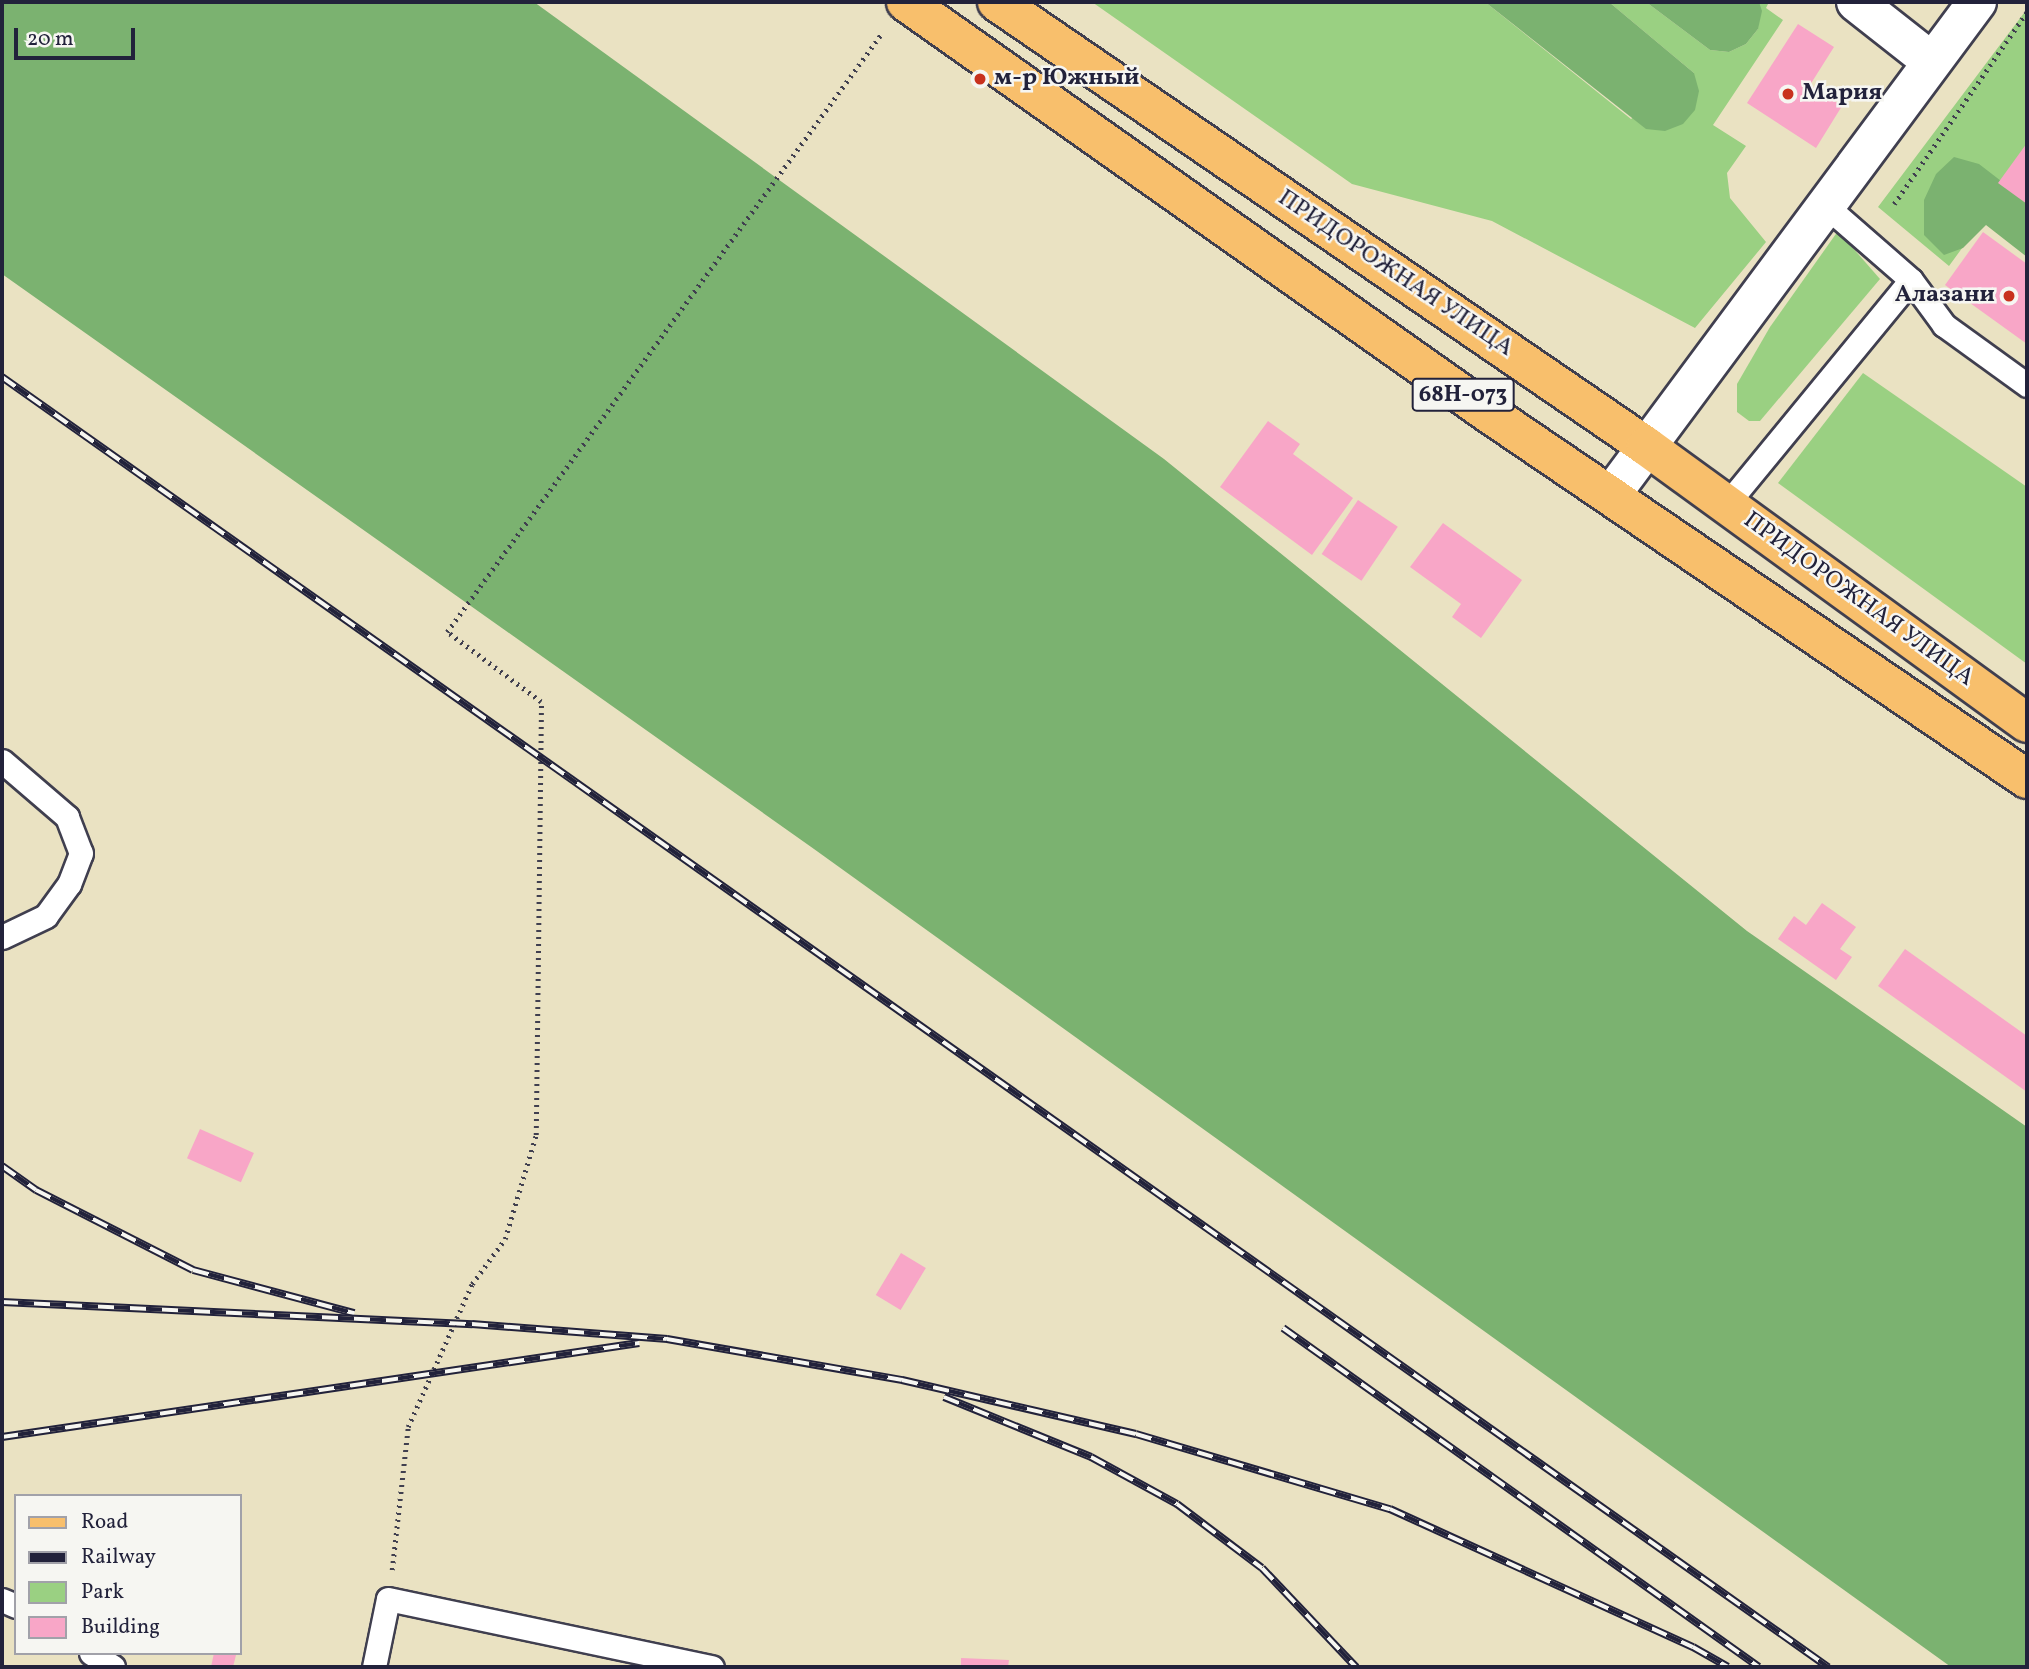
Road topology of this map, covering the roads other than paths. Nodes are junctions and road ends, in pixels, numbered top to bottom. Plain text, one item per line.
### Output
1 (906, 2) edge
2 (997, 2) edge
3 (1856, 2) edge
4 (1977, 2) edge
5 (1931, 61) junction
6 (1825, 205) junction
7 (1911, 280) junction
8 (2027, 385) edge
9 (1646, 446) junction
10 (1611, 495) junction
11 (1726, 505) junction
12 (2027, 723) edge
13 (2, 761) edge
14 (2027, 779) edge
15 (2, 937) edge
16 (94, 1655) edge
17 (113, 1667) edge
18 (374, 1667) edge
19 (712, 1667) edge

1 - 10 main road, 68Н-073
2 - 9 main road, ПРИДОРОЖНАЯ УЛИЦА / 68Н-073
3 - 5 street
4 - 5 street
5 - 6 street
6 - 7 lane
6 - 9 street
7 - 8 lane
7 - 11 lane
9 - 10 street
9 - 11 main road, ПРИДОРОЖНАЯ УЛИЦА / 68Н-073
10 - 14 main road, 68Н-073
11 - 12 main road, ПРИДОРОЖНАЯ УЛИЦА / 68Н-073
13 - 15 lane
16 - 17 lane
18 - 19 lane

